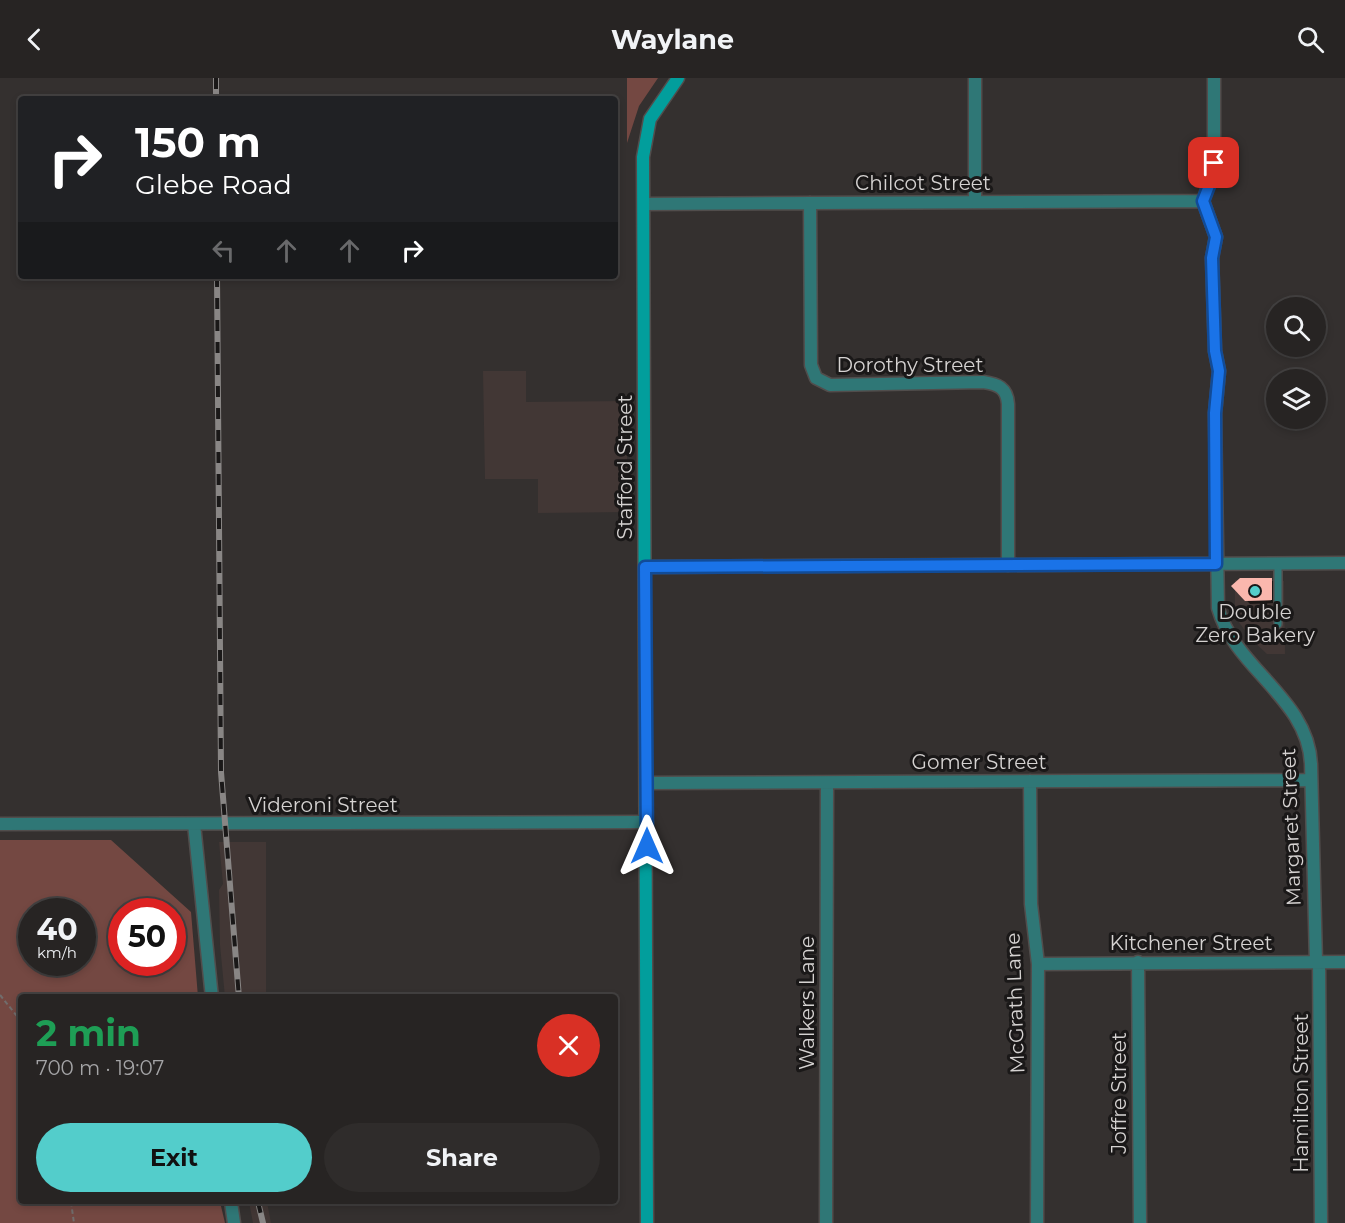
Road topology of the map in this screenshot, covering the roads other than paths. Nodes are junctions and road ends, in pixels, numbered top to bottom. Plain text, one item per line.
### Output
1 (678, 78) edge
2 (975, 78) edge
3 (1214, 78) edge
4 (1203, 201) junction
5 (975, 202) junction
6 (644, 204) junction
7 (810, 204) junction
8 (1345, 563) edge
9 (1216, 564) junction
10 (1278, 564) junction
11 (1008, 565) junction
12 (645, 567) junction
13 (1278, 624) dead end
14 (1311, 780) junction
15 (1030, 781) junction
16 (646, 783) junction
17 (827, 783) junction
18 (647, 822) junction
19 (0, 824) edge
20 (194, 824) junction
21 (1138, 962) junction
22 (1317, 962) junction
23 (1345, 962) edge
24 (1038, 964) junction
25 (212, 994) edge
26 (231, 1204) edge
27 (234, 1223) edge
28 (647, 1223) edge
29 (826, 1223) edge
30 (1037, 1223) edge
31 (1140, 1223) edge
32 (1321, 1223) edge

1 - 6 main road, Stafford Street
2 - 5 street
3 - 4 street
4 - 5 street, Chilcot Street
4 - 9 street, Margaret Street
5 - 7 street, Chilcot Street
6 - 7 street, Chilcot Street
6 - 12 main road, Stafford Street
7 - 11 street, Dorothy Street
8 - 10 street
9 - 10 street
9 - 11 street
9 - 14 street, Margaret Street
10 - 13 lane
11 - 12 street
12 - 16 main road, Stafford Street
14 - 15 street, Gomer Street
14 - 22 street, Margaret Street
15 - 17 street, Gomer Street
15 - 24 street, McGrath Lane
16 - 17 street, Gomer Street
16 - 18 main road, Stafford Street
17 - 29 street, Walkers Lane
18 - 20 street, Videroni Street
18 - 28 main road, Stafford Street
19 - 20 street, Videroni Street
20 - 25 street
21 - 22 street, Kitchener Street
21 - 24 street, Kitchener Street
21 - 31 street, Joffre Street
22 - 23 street, Kitchener Street
22 - 32 street, Hamilton Street
24 - 30 street, McGrath Lane
26 - 27 street

